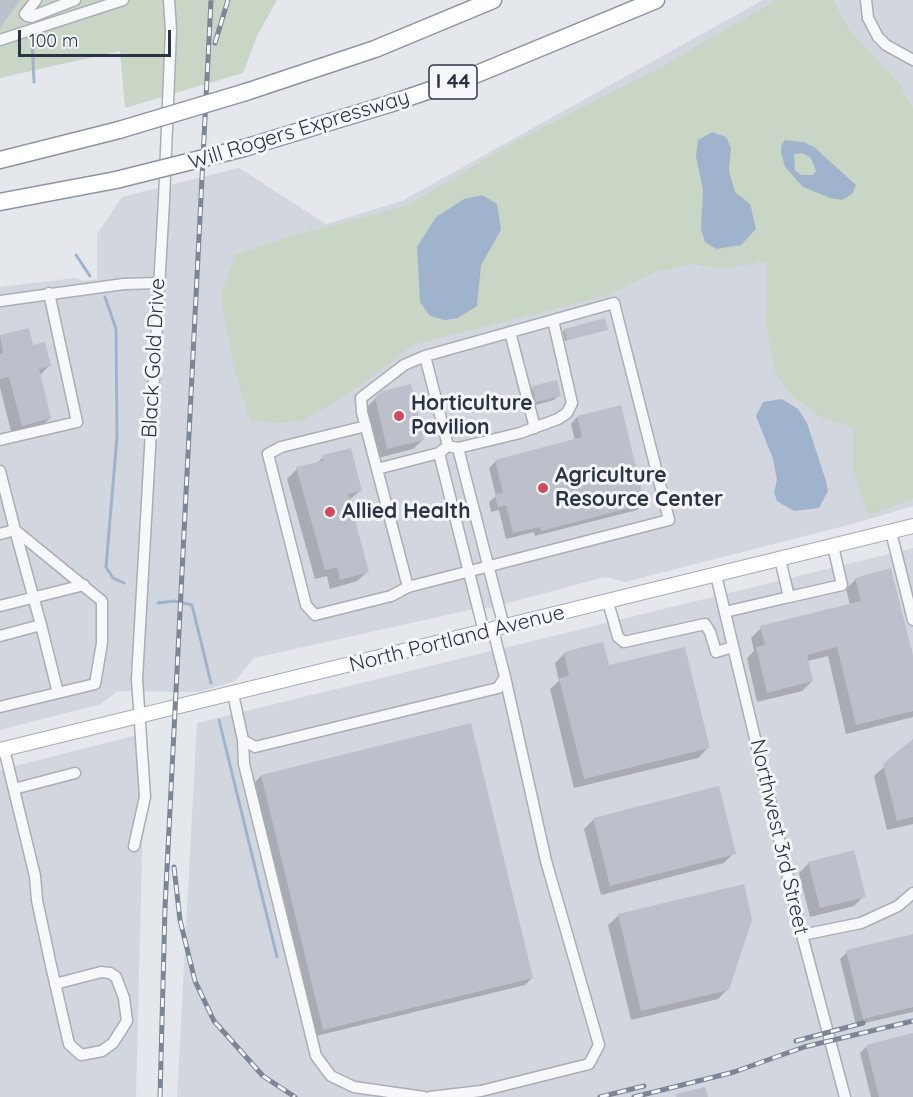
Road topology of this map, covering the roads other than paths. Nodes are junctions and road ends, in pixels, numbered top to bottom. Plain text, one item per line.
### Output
1 (36, 0) edge
2 (75, 0) edge
3 (123, 0) edge
4 (169, 0) edge
5 (493, 0) edge
6 (656, 0) edge
7 (866, 0) edge
8 (0, 40) edge
9 (913, 60) edge
10 (0, 160) edge
11 (0, 202) edge
12 (158, 283) junction
13 (49, 293) junction
14 (0, 301) edge
15 (553, 320) junction
16 (510, 332) junction
17 (425, 356) junction
18 (366, 426) junction
19 (535, 428) junction
20 (0, 440) edge
21 (448, 449) junction
22 (377, 469) junction
23 (0, 471) edge
24 (913, 526) edge
25 (15, 530) junction
26 (891, 532) junction
27 (0, 534) edge
28 (833, 546) junction
29 (780, 559) junction
30 (489, 566) junction
31 (470, 571) junction
32 (716, 575) junction
33 (84, 585) junction
34 (408, 587) junction
35 (33, 597) junction
36 (789, 597) junction
37 (608, 602) junction
38 (0, 606) edge
39 (725, 612) junction
40 (913, 620) edge
41 (41, 625) junction
42 (494, 630) junction
43 (0, 636) edge
44 (734, 647) junction
45 (505, 677) junction
46 (58, 693) junction
47 (232, 694) junction
48 (0, 706) edge
49 (141, 717) junction
50 (242, 735) junction
51 (2, 750) edge
52 (75, 773) dead end
53 (14, 789) junction
54 (134, 846) dead end
55 (913, 893) edge
56 (802, 935) junction
57 (55, 984) junction
58 (424, 1097) edge
59 (430, 1097) edge
60 (845, 1097) edge

1 - 2 street
3 - 8 street
4 - 12 street, Black Gold Drive
5 - 10 highway, bridge
6 - 11 highway, Will Rogers Expressway / I 44, bridge
7 - 9 street
12 - 13 street
12 - 49 street, Black Gold Drive
13 - 14 street
13 - 20 street
15 - 16 street
15 - 19 street
15 - 30 street
16 - 17 street
16 - 19 street
17 - 18 street
17 - 21 street
18 - 22 street
18 - 34 street
19 - 21 street
21 - 22 street
21 - 30 street
21 - 31 street
22 - 34 street
23 - 25 street
24 - 26 main road, North Portland Avenue
25 - 27 street
25 - 33 street
25 - 35 street
26 - 28 main road, North Portland Avenue
26 - 40 street
28 - 29 main road, North Portland Avenue
28 - 36 street
29 - 32 main road, North Portland Avenue
29 - 36 street
30 - 31 street
30 - 42 street
31 - 34 street
31 - 42 street
32 - 37 main road, North Portland Avenue
32 - 39 street, Northwest 3rd Street
33 - 35 street
33 - 46 street
35 - 38 street
35 - 41 street
36 - 39 street
37 - 42 main road, North Portland Avenue
37 - 44 street
39 - 44 street, Northwest 3rd Street
41 - 43 street
41 - 46 street
42 - 45 street
42 - 47 main road, North Portland Avenue
44 - 56 street, Northwest 3rd Street
45 - 50 street
45 - 59 street
46 - 48 street
47 - 49 main road, North Portland Avenue
47 - 50 street
49 - 51 main road, North Portland Avenue
49 - 54 street, Black Gold Drive
50 - 58 street
51 - 53 street
52 - 53 street
53 - 57 street
55 - 56 street
56 - 60 street, Northwest 3rd Street
57 - 57 street

